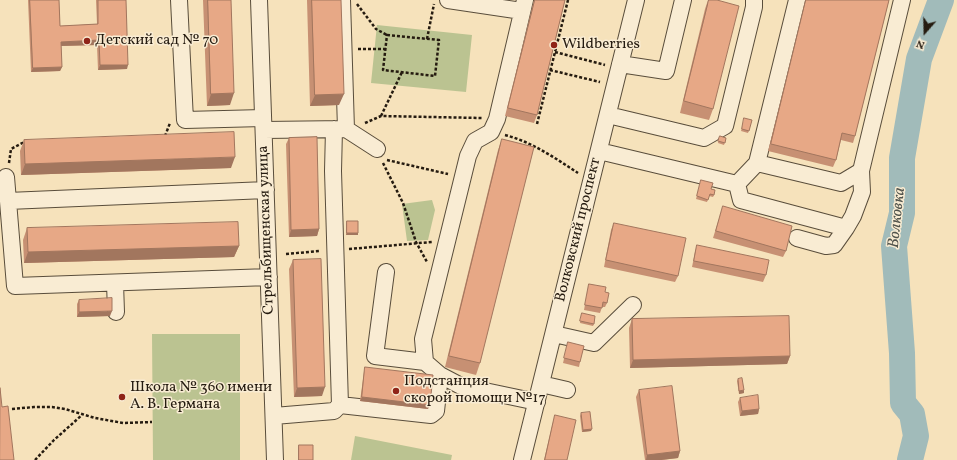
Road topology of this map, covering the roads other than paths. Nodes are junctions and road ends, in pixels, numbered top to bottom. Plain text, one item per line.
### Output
1 (179, 0) edge
2 (259, 0) edge
3 (342, 0) edge
4 (448, 0) edge
5 (683, 0) edge
6 (754, 0) edge
7 (797, 0) edge
8 (902, 0) edge
9 (633, 1) edge
10 (524, 5) edge
11 (615, 65) junction
12 (608, 115) junction
13 (264, 124) junction
14 (340, 129) junction
15 (377, 149) dead end
16 (599, 151) junction
17 (757, 163) junction
18 (861, 171) junction
19 (6, 177) road end
20 (737, 184) junction
21 (266, 190) junction
22 (8, 201) junction
23 (846, 228) junction
24 (797, 238) dead end
25 (386, 272) dead end
26 (269, 277) junction
27 (115, 283) junction
28 (632, 305) dead end
29 (116, 312) dead end
30 (554, 334) junction
31 (425, 362) junction
32 (440, 376) junction
33 (541, 384) junction
34 (568, 390) dead end
35 (537, 402) junction
36 (340, 405) junction
37 (274, 416) junction
38 (275, 460) edge
39 (522, 460) edge

1 - 13 street
2 - 13 street, Стрельбищенская улица
3 - 14 street
4 - 10 street
5 - 11 street
6 - 12 street
7 - 17 street
8 - 18 street
9 - 11 street, Волковский проспект
10 - 31 street
11 - 12 street, Волковский проспект
12 - 16 street, Волковский проспект
13 - 14 street
13 - 21 street, Стрельбищенская улица
14 - 15 street
14 - 36 street
16 - 20 street
16 - 30 street, Волковский проспект
17 - 18 street
17 - 20 street
18 - 23 street
19 - 22 street
20 - 23 street
21 - 22 street
21 - 26 street, Стрельбищенская улица
22 - 27 street
23 - 24 street
25 - 31 street
26 - 27 street
26 - 37 street, Стрельбищенская улица
27 - 29 street
28 - 30 street
30 - 33 street, Волковский проспект
31 - 32 street
32 - 35 street
32 - 36 street
33 - 34 street
33 - 35 street, Волковский проспект
35 - 39 street, Волковский проспект
36 - 37 street
37 - 38 street, Стрельбищенская улица

